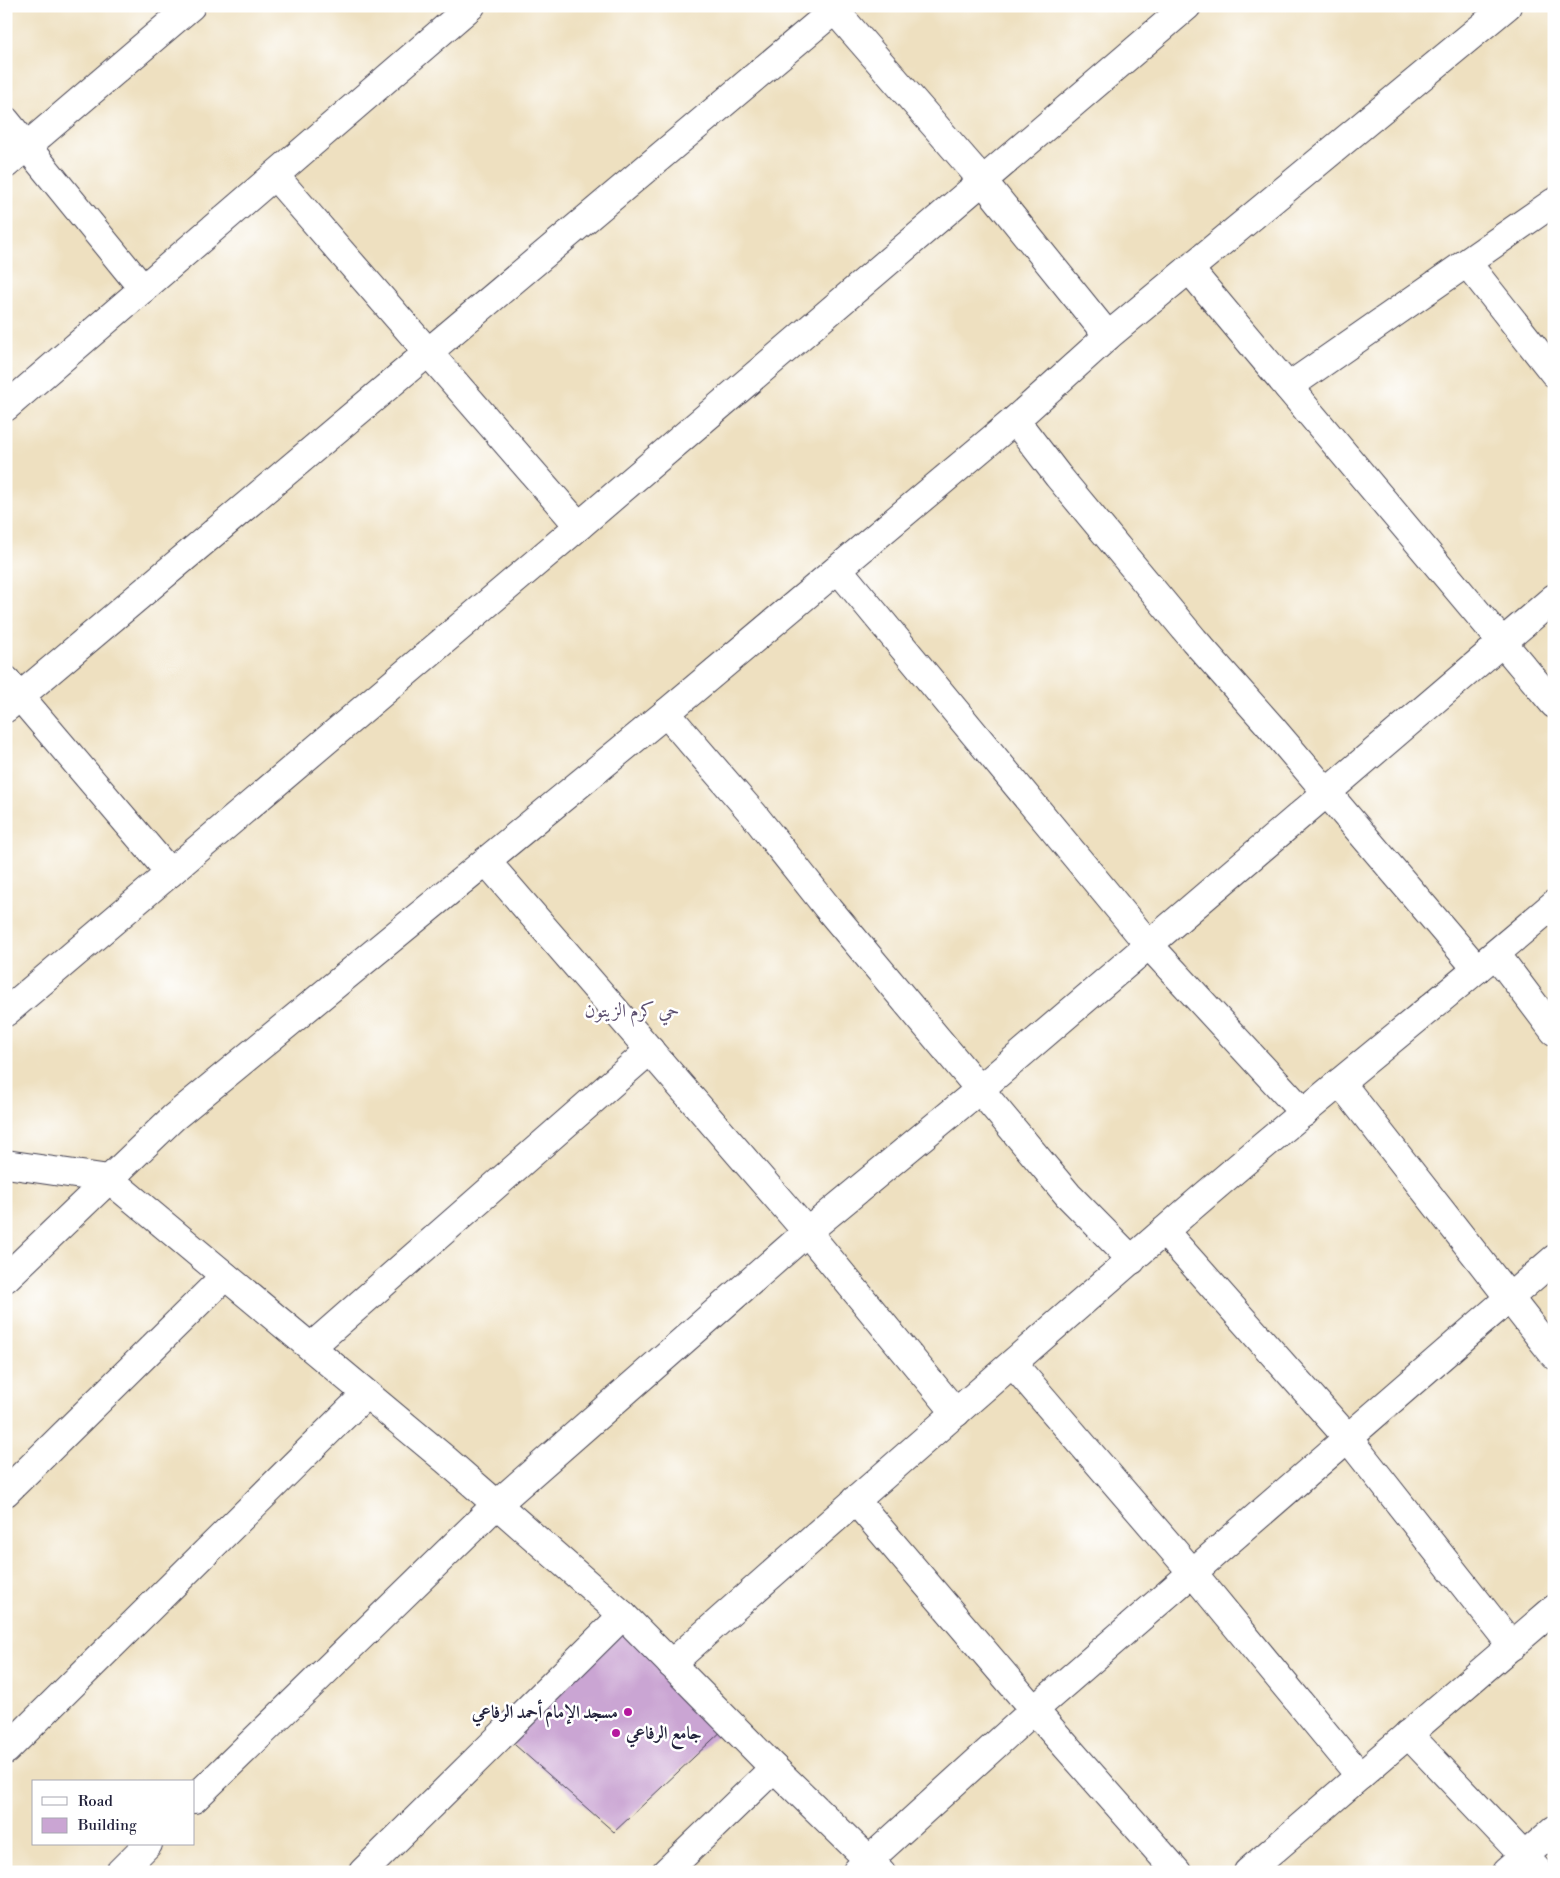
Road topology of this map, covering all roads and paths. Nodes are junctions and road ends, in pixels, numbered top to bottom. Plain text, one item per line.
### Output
1 (191, 6) edge
2 (472, 6) edge
3 (1188, 6) edge
4 (1507, 6) edge
5 (835, 8) edge
6 (6, 120) edge
7 (27, 146) junction
8 (6, 164) edge
9 (275, 176) junction
10 (983, 181) junction
11 (1554, 202) edge
12 (1467, 263) junction
13 (1189, 269) junction
14 (143, 290) junction
15 (1108, 336) junction
16 (428, 352) junction
17 (1554, 373) edge
18 (1288, 387) junction
19 (6, 407) edge
20 (1015, 420) junction
21 (579, 526) junction
22 (838, 568) junction
23 (1554, 598) edge
24 (1502, 644) junction
25 (11, 695) edge
26 (1554, 704) edge
27 (666, 713) junction
28 (1326, 792) junction
29 (486, 861) junction
30 (170, 873) junction
31 (1554, 904) edge
32 (1149, 945) junction
33 (1486, 962) junction
34 (6, 1012) edge
35 (1554, 1031) edge
36 (650, 1050) junction
37 (1340, 1082) junction
38 (979, 1090) junction
39 (1304, 1113) junction
40 (6, 1164) edge
41 (109, 1180) junction
42 (1164, 1231) junction
43 (808, 1232) junction
44 (1554, 1259) edge
45 (1132, 1260) junction
46 (225, 1276) junction
47 (6, 1278) edge
48 (1509, 1298) junction
49 (311, 1347) junction
50 (1554, 1355) edge
51 (1013, 1364) junction
52 (366, 1394) junction
53 (956, 1413) junction
54 (1347, 1437) junction
55 (6, 1492) edge
56 (854, 1500) junction
57 (496, 1505) junction
58 (1192, 1572) junction
59 (1554, 1610) edge
60 (623, 1615) junction
61 (1512, 1646) junction
62 (671, 1664) junction
63 (1034, 1710) junction
64 (1408, 1734) junction
65 (6, 1750) edge
66 (774, 1768) junction
67 (1360, 1776) junction
68 (195, 1798) edge
69 (1554, 1830) edge
70 (146, 1846) edge
71 (868, 1867) edge
72 (1523, 1867) edge
73 (120, 1872) edge
74 (363, 1872) edge
75 (666, 1872) edge
76 (1177, 1872) edge
77 (1248, 1872) edge

1 - 7 street
2 - 9 street
3 - 10 street
4 - 13 street
5 - 10 street
5 - 16 street
6 - 7 street
7 - 8 street
7 - 14 street
9 - 14 street
9 - 16 street
10 - 15 street
10 - 21 street
11 - 12 street
12 - 17 street
12 - 18 street
13 - 15 street
13 - 18 street
14 - 19 street
15 - 20 street
16 - 21 street
16 - 25 street
18 - 24 street
20 - 22 street
20 - 28 street
21 - 30 street
22 - 27 street
22 - 32 street
23 - 24 street
24 - 26 street
24 - 28 street
25 - 30 street
27 - 29 street
27 - 38 street
28 - 32 street
28 - 33 street
29 - 36 street
29 - 41 street
30 - 34 street
31 - 33 street
32 - 38 street
32 - 39 street
33 - 35 street
33 - 37 street
36 - 43 street
36 - 49 street
37 - 39 street
37 - 48 street
38 - 43 street
38 - 45 street
39 - 42 street
40 - 41 street
41 - 46 street
41 - 47 street
42 - 45 street
42 - 54 street
43 - 53 street
43 - 57 street
44 - 48 street
45 - 51 street
46 - 49 street
46 - 55 street
48 - 50 street
48 - 54 street
49 - 52 street
51 - 53 street
51 - 58 street
52 - 57 street
52 - 65 street
53 - 56 street
54 - 58 street
54 - 61 street
56 - 62 street
56 - 63 street
57 - 60 street
57 - 68 street
58 - 63 street
58 - 67 street
59 - 61 street
60 - 62 street
60 - 74 street
61 - 64 street
62 - 66 street
63 - 71 street
63 - 76 street
64 - 67 street
64 - 72 street
66 - 71 street
66 - 75 street
67 - 77 street
69 - 72 street
70 - 73 street

